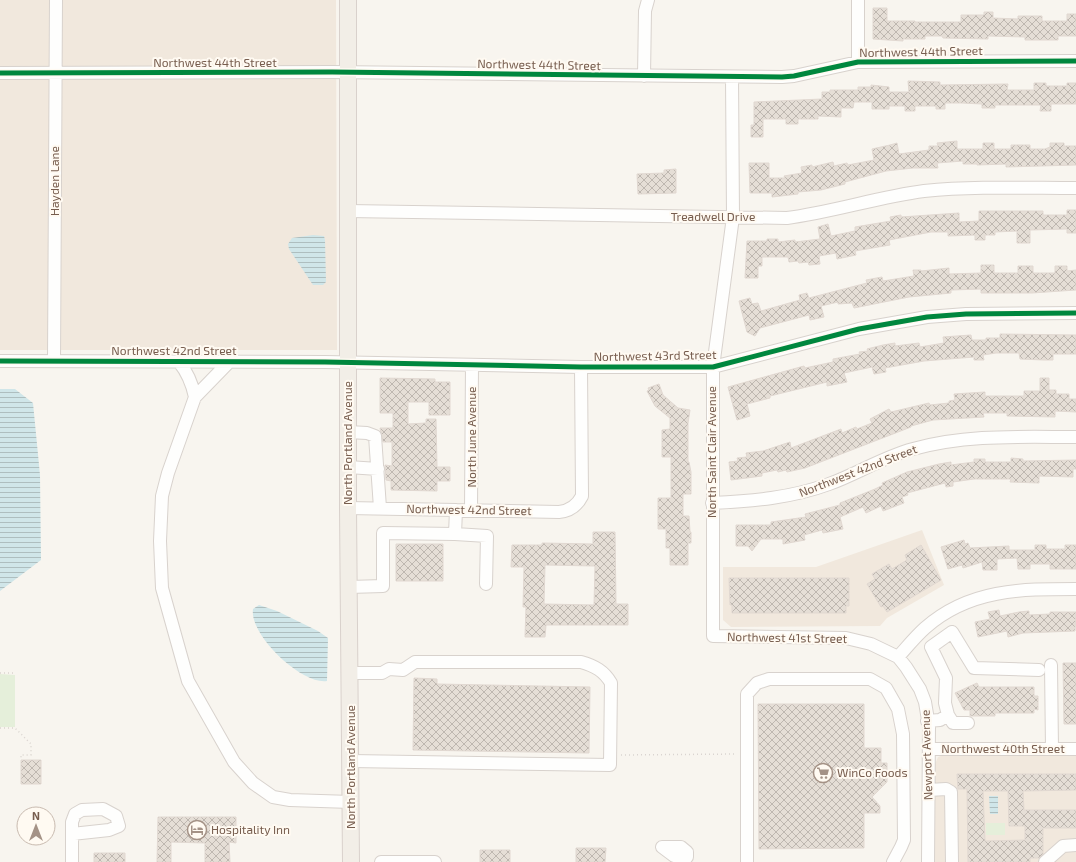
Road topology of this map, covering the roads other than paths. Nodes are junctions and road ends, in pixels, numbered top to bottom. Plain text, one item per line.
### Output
1 (56, 0) edge
2 (348, 0) edge
3 (648, 0) edge
4 (858, 0) edge
5 (1076, 61) edge
6 (858, 62) junction
7 (0, 73) edge
8 (348, 73) junction
9 (56, 74) junction
10 (644, 76) junction
11 (732, 77) junction
12 (1076, 188) edge
13 (348, 212) junction
14 (733, 217) junction
15 (1076, 313) edge
16 (0, 361) edge
17 (54, 361) junction
18 (230, 361) junction
19 (179, 362) junction
20 (348, 362) junction
21 (472, 364) junction
22 (581, 367) junction
23 (712, 367) junction
24 (195, 397) junction
25 (348, 432) junction
26 (1076, 437) edge
27 (348, 467) junction
28 (378, 469) junction
29 (712, 503) junction
30 (348, 508) junction
31 (380, 508) junction
32 (456, 510) junction
33 (472, 510) junction
34 (455, 534) junction
35 (486, 584) dead end
36 (349, 586) junction
37 (1076, 590) edge
38 (713, 636) joint
39 (898, 657) junction
40 (1052, 665) dead end
41 (1039, 670) dead end
42 (350, 673) junction
43 (948, 715) junction
44 (928, 721) junction
45 (968, 723) dead end
46 (929, 749) junction
47 (1052, 749) junction
48 (1076, 749) edge
49 (351, 761) junction
50 (929, 790) junction
51 (351, 802) junction
52 (72, 834) dead end
53 (1076, 845) edge
54 (72, 862) edge
55 (351, 862) edge
56 (381, 862) edge
57 (435, 862) edge
58 (747, 862) edge
59 (893, 862) edge
60 (928, 862) edge
61 (952, 862) edge
62 (1045, 862) edge

1 - 9 street, Hayden Lane
2 - 8 main road, North Portland Avenue
3 - 10 street
4 - 6 street
5 - 6 street, Northwest 44th Street
6 - 11 street, Northwest 44th Street
7 - 9 street, Northwest 44th Street
8 - 9 street, Northwest 44th Street
8 - 10 street, Northwest 44th Street
8 - 13 main road, North Portland Avenue
9 - 17 street, Hayden Lane
10 - 11 street, Northwest 44th Street
11 - 14 street, North Saint Clair Avenue
12 - 14 street, Treadwell Drive
13 - 14 street, Treadwell Drive
13 - 20 main road, North Portland Avenue
14 - 23 street, North Saint Clair Avenue
15 - 23 street, Northwest 43rd Street
16 - 17 street, Northwest 42nd Street
17 - 19 street, Northwest 42nd Street
18 - 19 street, Northwest 42nd Street
18 - 20 street, Northwest 42nd Street
18 - 24 street
19 - 24 street
20 - 21 street, Northwest 43rd Street
20 - 25 main road, North Portland Avenue
21 - 22 street, Northwest 43rd Street
21 - 33 street, North June Avenue
22 - 23 street, Northwest 43rd Street
22 - 33 street, Northwest 42nd Street
23 - 29 street, North Saint Clair Avenue
24 - 51 street
25 - 27 main road, North Portland Avenue
25 - 28 street
26 - 29 street, Northwest 42nd Street
27 - 28 street
27 - 30 main road, North Portland Avenue
28 - 31 street
29 - 38 street, North Saint Clair Avenue
30 - 31 street, Northwest 42nd Street
30 - 36 main road, North Portland Avenue
31 - 32 street, Northwest 42nd Street
32 - 33 street, Northwest 42nd Street
32 - 34 street
34 - 35 street
34 - 36 street
36 - 42 main road, North Portland Avenue
37 - 39 street
38 - 39 street, Northwest 41st Street
39 - 44 street, Newport Avenue
40 - 47 street
41 - 43 street
42 - 49 main road, North Portland Avenue
42 - 49 street
43 - 44 street
43 - 45 street
44 - 46 street, Newport Avenue
46 - 47 street, Northwest 40th Street
46 - 50 street, Newport Avenue
47 - 48 street, Northwest 40th Street
49 - 51 main road, North Portland Avenue
50 - 60 street, Newport Avenue
50 - 61 street
51 - 55 main road, North Portland Avenue
52 - 54 street
53 - 62 street
56 - 57 street
58 - 59 street

